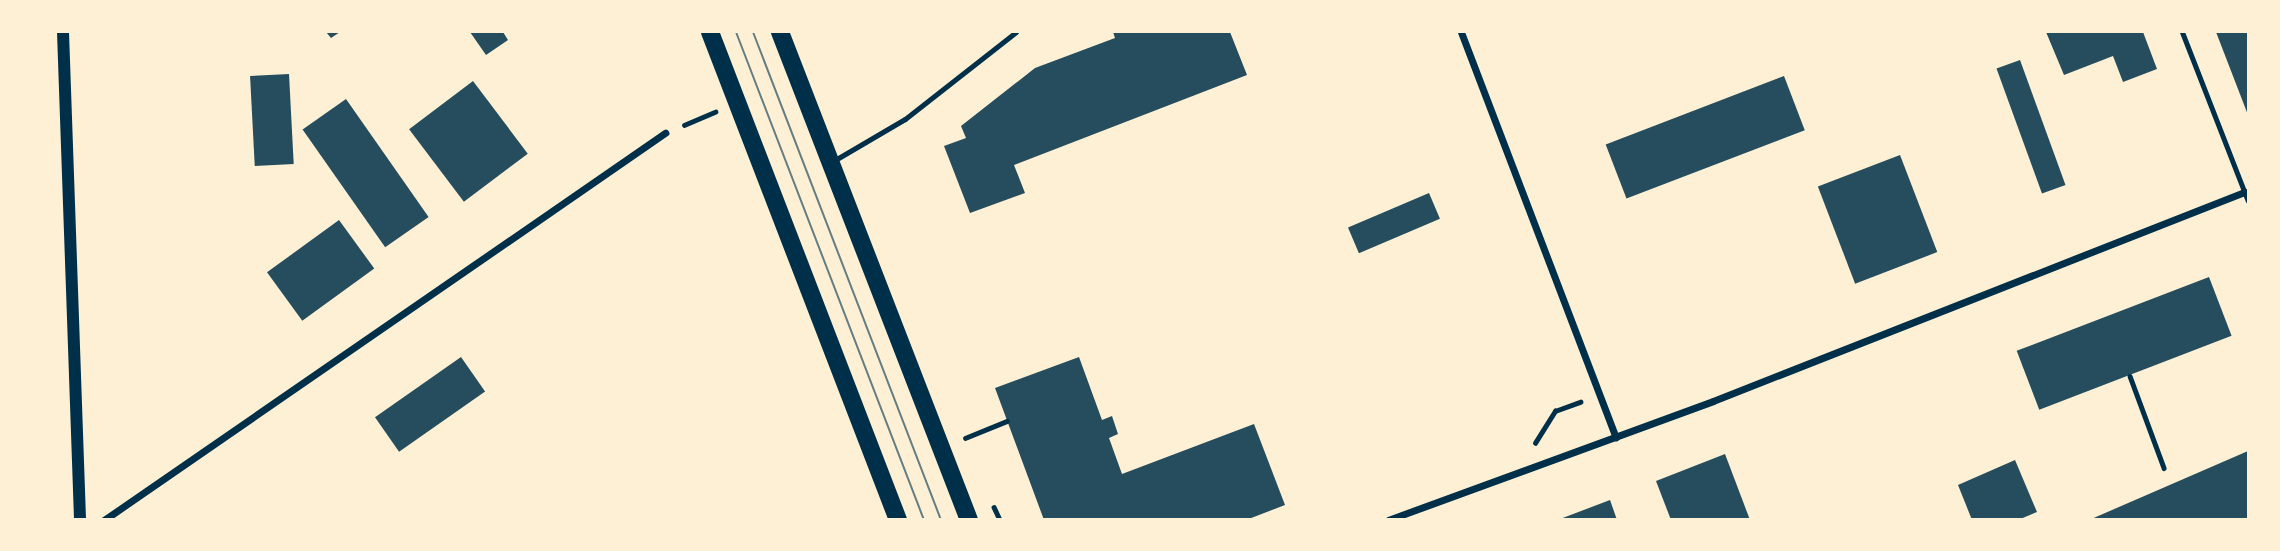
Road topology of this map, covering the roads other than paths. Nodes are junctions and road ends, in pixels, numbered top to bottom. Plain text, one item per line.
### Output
1 (63, 32) edge
2 (710, 32) edge
3 (780, 32) edge
4 (1016, 32) edge
5 (1461, 32) edge
6 (2182, 32) edge
7 (665, 134) road end
8 (829, 164) junction
9 (2246, 191) edge
10 (2249, 201) edge
11 (1616, 437) junction
12 (80, 520) edge
13 (104, 520) edge
14 (898, 520) edge
15 (969, 520) edge
16 (1388, 520) edge

1 - 12 street
2 - 14 main road
3 - 8 main road
4 - 8 lane
5 - 11 street
6 - 9 lane
7 - 13 street
8 - 15 main road
9 - 10 lane
9 - 11 street
11 - 16 street

